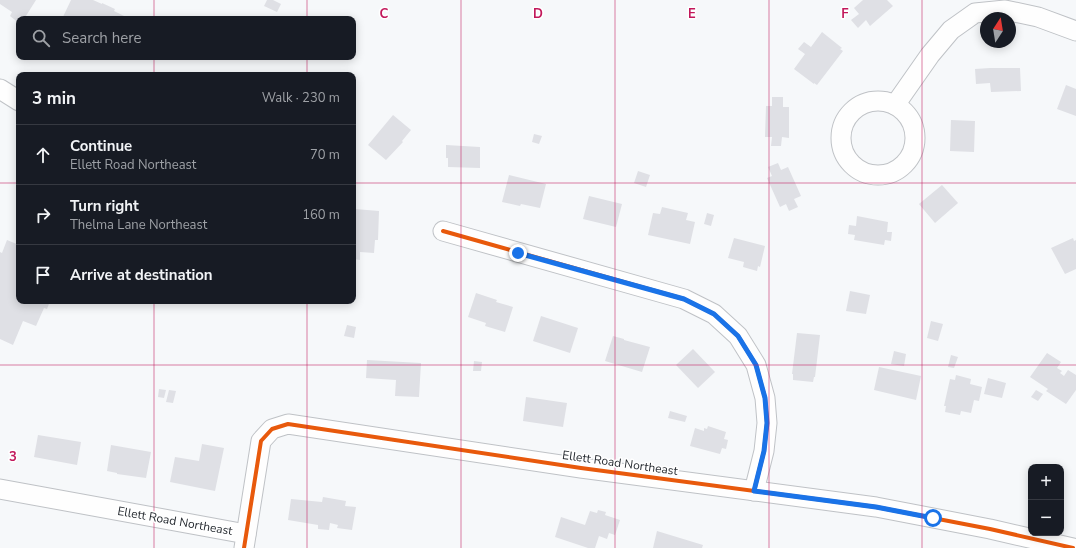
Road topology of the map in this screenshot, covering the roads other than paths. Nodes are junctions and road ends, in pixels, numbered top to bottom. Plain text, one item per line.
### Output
1 (1076, 31) edge
2 (0, 89) edge
3 (16, 99) edge
4 (895, 105) dead end
5 (443, 231) dead end
6 (0, 489) edge
7 (754, 491) junction
8 (245, 541) edge
9 (1073, 548) edge

1 - 4 street
2 - 3 street
5 - 7 street
6 - 8 street, Ellett Road Northeast
7 - 8 street, Ellett Road Northeast
7 - 9 street, Ellett Road Northeast

